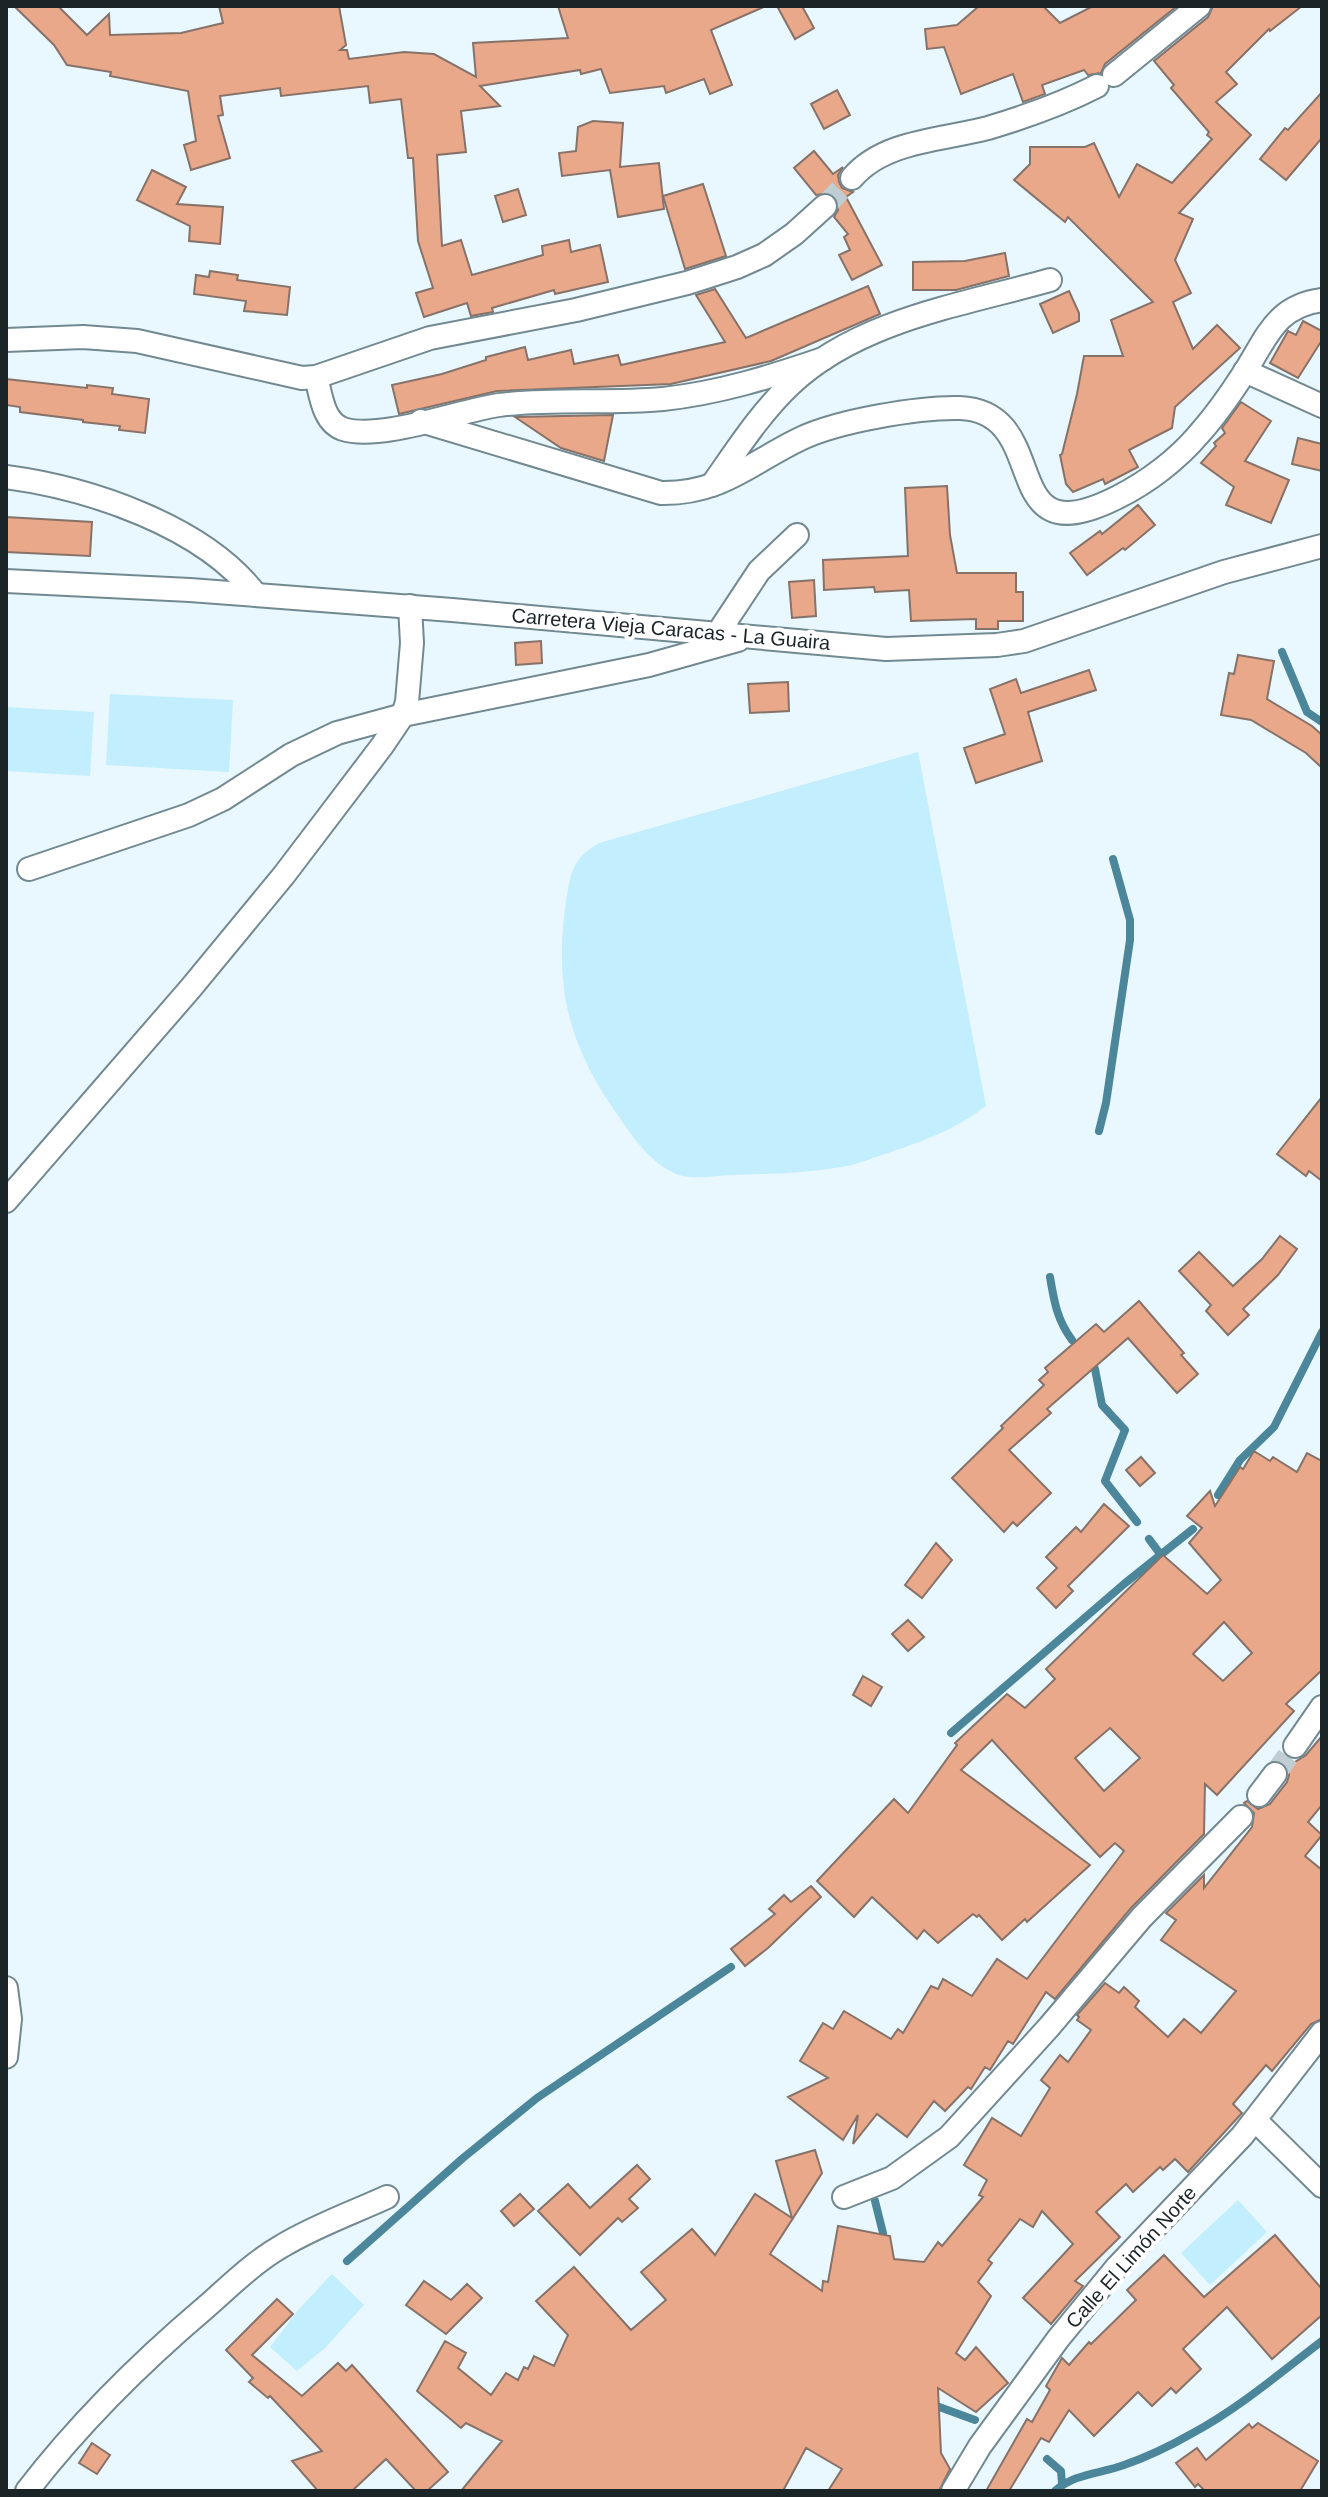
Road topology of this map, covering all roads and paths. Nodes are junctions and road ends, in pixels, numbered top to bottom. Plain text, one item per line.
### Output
1 (1199, 6) edge
2 (852, 178) tunnel mouth
3 (825, 206) tunnel mouth
4 (1050, 280) dead end
5 (1322, 300) edge
6 (6, 340) edge
7 (823, 359) junction
8 (1245, 371) junction
9 (316, 377) junction
10 (1322, 406) edge
11 (421, 421) junction
12 (6, 477) edge
13 (711, 486) junction
14 (797, 535) dead end
15 (1322, 546) edge
16 (6, 581) edge
17 (256, 595) junction
18 (410, 606) junction
19 (718, 633) junction
20 (750, 636) junction
21 (403, 715) junction
22 (29, 869) dead end
23 (6, 1201) edge
24 (1322, 1707) edge
25 (1295, 1746) tunnel mouth
26 (1275, 1774) tunnel mouth
27 (1259, 1795) dead end
28 (1241, 1817) dead end
29 (6, 1988) edge
30 (1322, 2033) edge
31 (6, 2057) edge
32 (1255, 2120) junction
33 (1322, 2186) edge
34 (387, 2197) dead end
35 (844, 2197) dead end
36 (27, 2491) edge
37 (953, 2491) edge

1 - 2 street
3 - 9 street
4 - 7 street
5 - 8 street
6 - 9 street
7 - 11 street
7 - 13 street
8 - 10 street
8 - 13 street
9 - 11 street
11 - 13 street
12 - 17 street
14 - 19 street
15 - 20 street, Carretera Vieja Caracas - La Guaira
16 - 17 street, Carretera Vieja Caracas - La Guaira
17 - 18 street, Carretera Vieja Caracas - La Guaira
18 - 19 street, Carretera Vieja Caracas - La Guaira
18 - 21 street
19 - 20 street, Carretera Vieja Caracas - La Guaira
20 - 21 street
21 - 22 street
21 - 23 street
24 - 25 street
26 - 27 street
28 - 35 street
29 - 31 street
30 - 32 street, Calle El Limón Norte
32 - 33 street
32 - 37 street, Calle El Limón Norte
34 - 36 street

